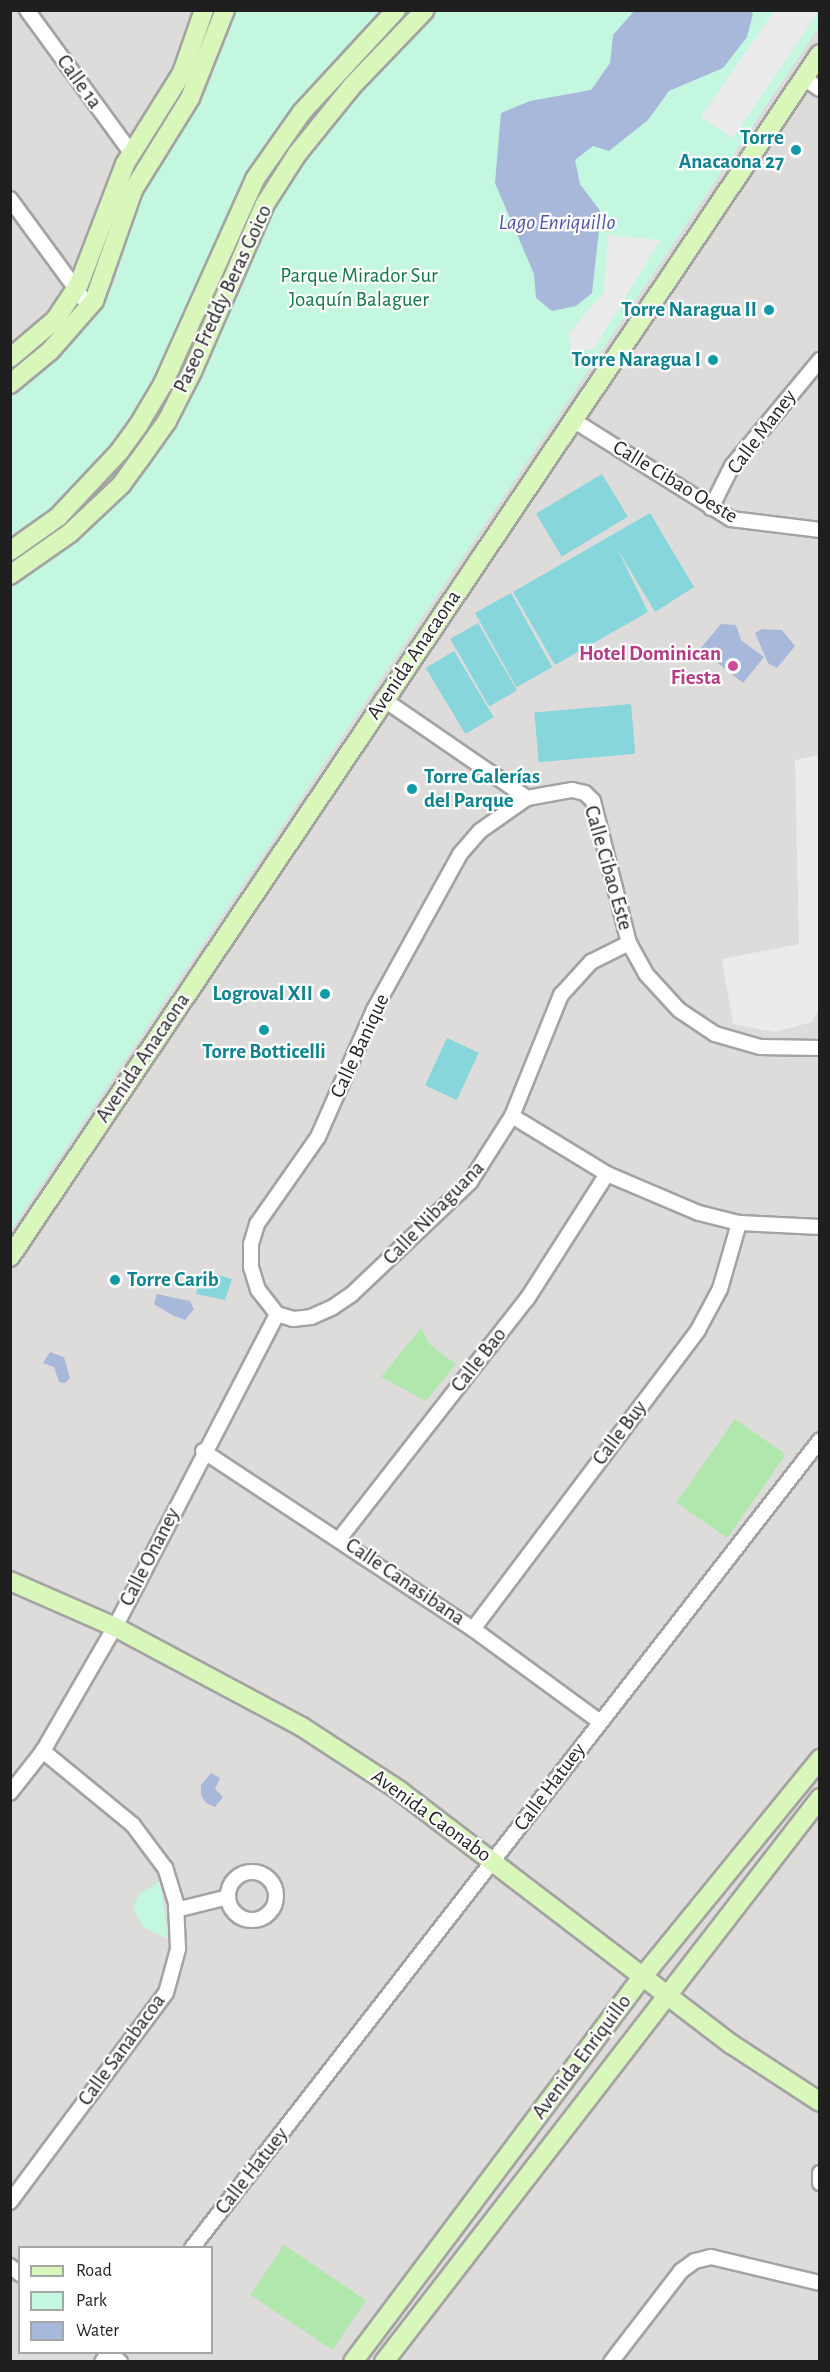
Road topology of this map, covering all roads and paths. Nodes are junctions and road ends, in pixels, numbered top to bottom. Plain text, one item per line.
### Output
1 (27, 10) edge
2 (204, 10) edge
3 (225, 10) edge
4 (396, 10) edge
5 (425, 10) edge
6 (819, 54) edge
7 (804, 78) junction
8 (819, 89) edge
9 (132, 154) junction
10 (10, 199) edge
11 (76, 290) junction
12 (90, 308) junction
13 (10, 358) edge
14 (819, 360) edge
15 (10, 384) edge
16 (573, 420) junction
17 (711, 508) junction
18 (819, 530) edge
19 (10, 551) edge
20 (10, 575) edge
21 (383, 699) junction
22 (528, 798) junction
23 (629, 943) junction
24 (819, 1048) edge
25 (512, 1116) junction
26 (607, 1174) junction
27 (739, 1223) junction
28 (819, 1227) edge
29 (10, 1257) edge
30 (276, 1314) junction
31 (819, 1440) edge
32 (203, 1451) junction
33 (340, 1538) junction
34 (10, 1581) edge
35 (115, 1627) junction
36 (474, 1629) junction
37 (600, 1722) junction
38 (43, 1751) junction
39 (819, 1762) edge
40 (10, 1793) edge
41 (819, 1798) edge
42 (494, 1861) junction
43 (228, 1897) dead end
44 (176, 1910) junction
45 (644, 1975) junction
46 (668, 1995) junction
47 (819, 2102) edge
48 (819, 2173) edge
49 (819, 2183) edge
50 (10, 2202) edge
51 (193, 2246) edge
52 (819, 2283) edge
53 (353, 2361) edge
54 (384, 2361) edge
55 (611, 2361) edge

1 - 9 street, Calle 1a
2 - 9 street
3 - 12 street
4 - 19 street, Paseo Freddy Beras Goico
5 - 20 street, Paseo Freddy Beras Goico
6 - 7 street, Avenida Anacaona
7 - 8 street
7 - 16 street, Avenida Anacaona
9 - 11 street
10 - 11 street
11 - 12 street
11 - 13 street
12 - 15 street
14 - 17 street, Calle Maney
16 - 17 street, Calle Cibao Oeste
16 - 21 street, Avenida Anacaona
17 - 18 street, Calle Cibao Oeste
21 - 22 street
21 - 29 street, Avenida Anacaona
22 - 23 street, Calle Cibao Este
22 - 30 street, Calle Banique
23 - 24 street, Calle Cibao Este
23 - 25 street, Calle Nibaguana
25 - 26 street
25 - 30 street, Calle Nibaguana
26 - 27 street
26 - 33 street, Calle Bao
27 - 28 street
27 - 36 street, Calle Buy
30 - 32 street, Calle Onaney
31 - 37 street, Calle Hatuey
32 - 33 street, Calle Canasibana
32 - 35 street, Calle Onaney
33 - 36 street, Calle Canasibana
34 - 35 street, Avenida Caonabo
35 - 38 street, Calle Onaney
35 - 42 street, Avenida Caonabo
36 - 37 street, Calle Canasibana
37 - 42 street, Calle Hatuey
38 - 40 street, Calle Onaney
38 - 44 street, Calle Sanabacoa
39 - 45 street, Avenida Enriquillo
41 - 46 street, Avenida Enriquillo
42 - 45 street, Avenida Caonabo
42 - 51 street, Calle Hatuey
43 - 44 street
44 - 50 street, Calle Sanabacoa
45 - 46 street, Avenida Caonabo
45 - 53 street, Avenida Enriquillo
46 - 47 street, Avenida Caonabo
46 - 54 street, Avenida Enriquillo
48 - 49 street
52 - 55 street

